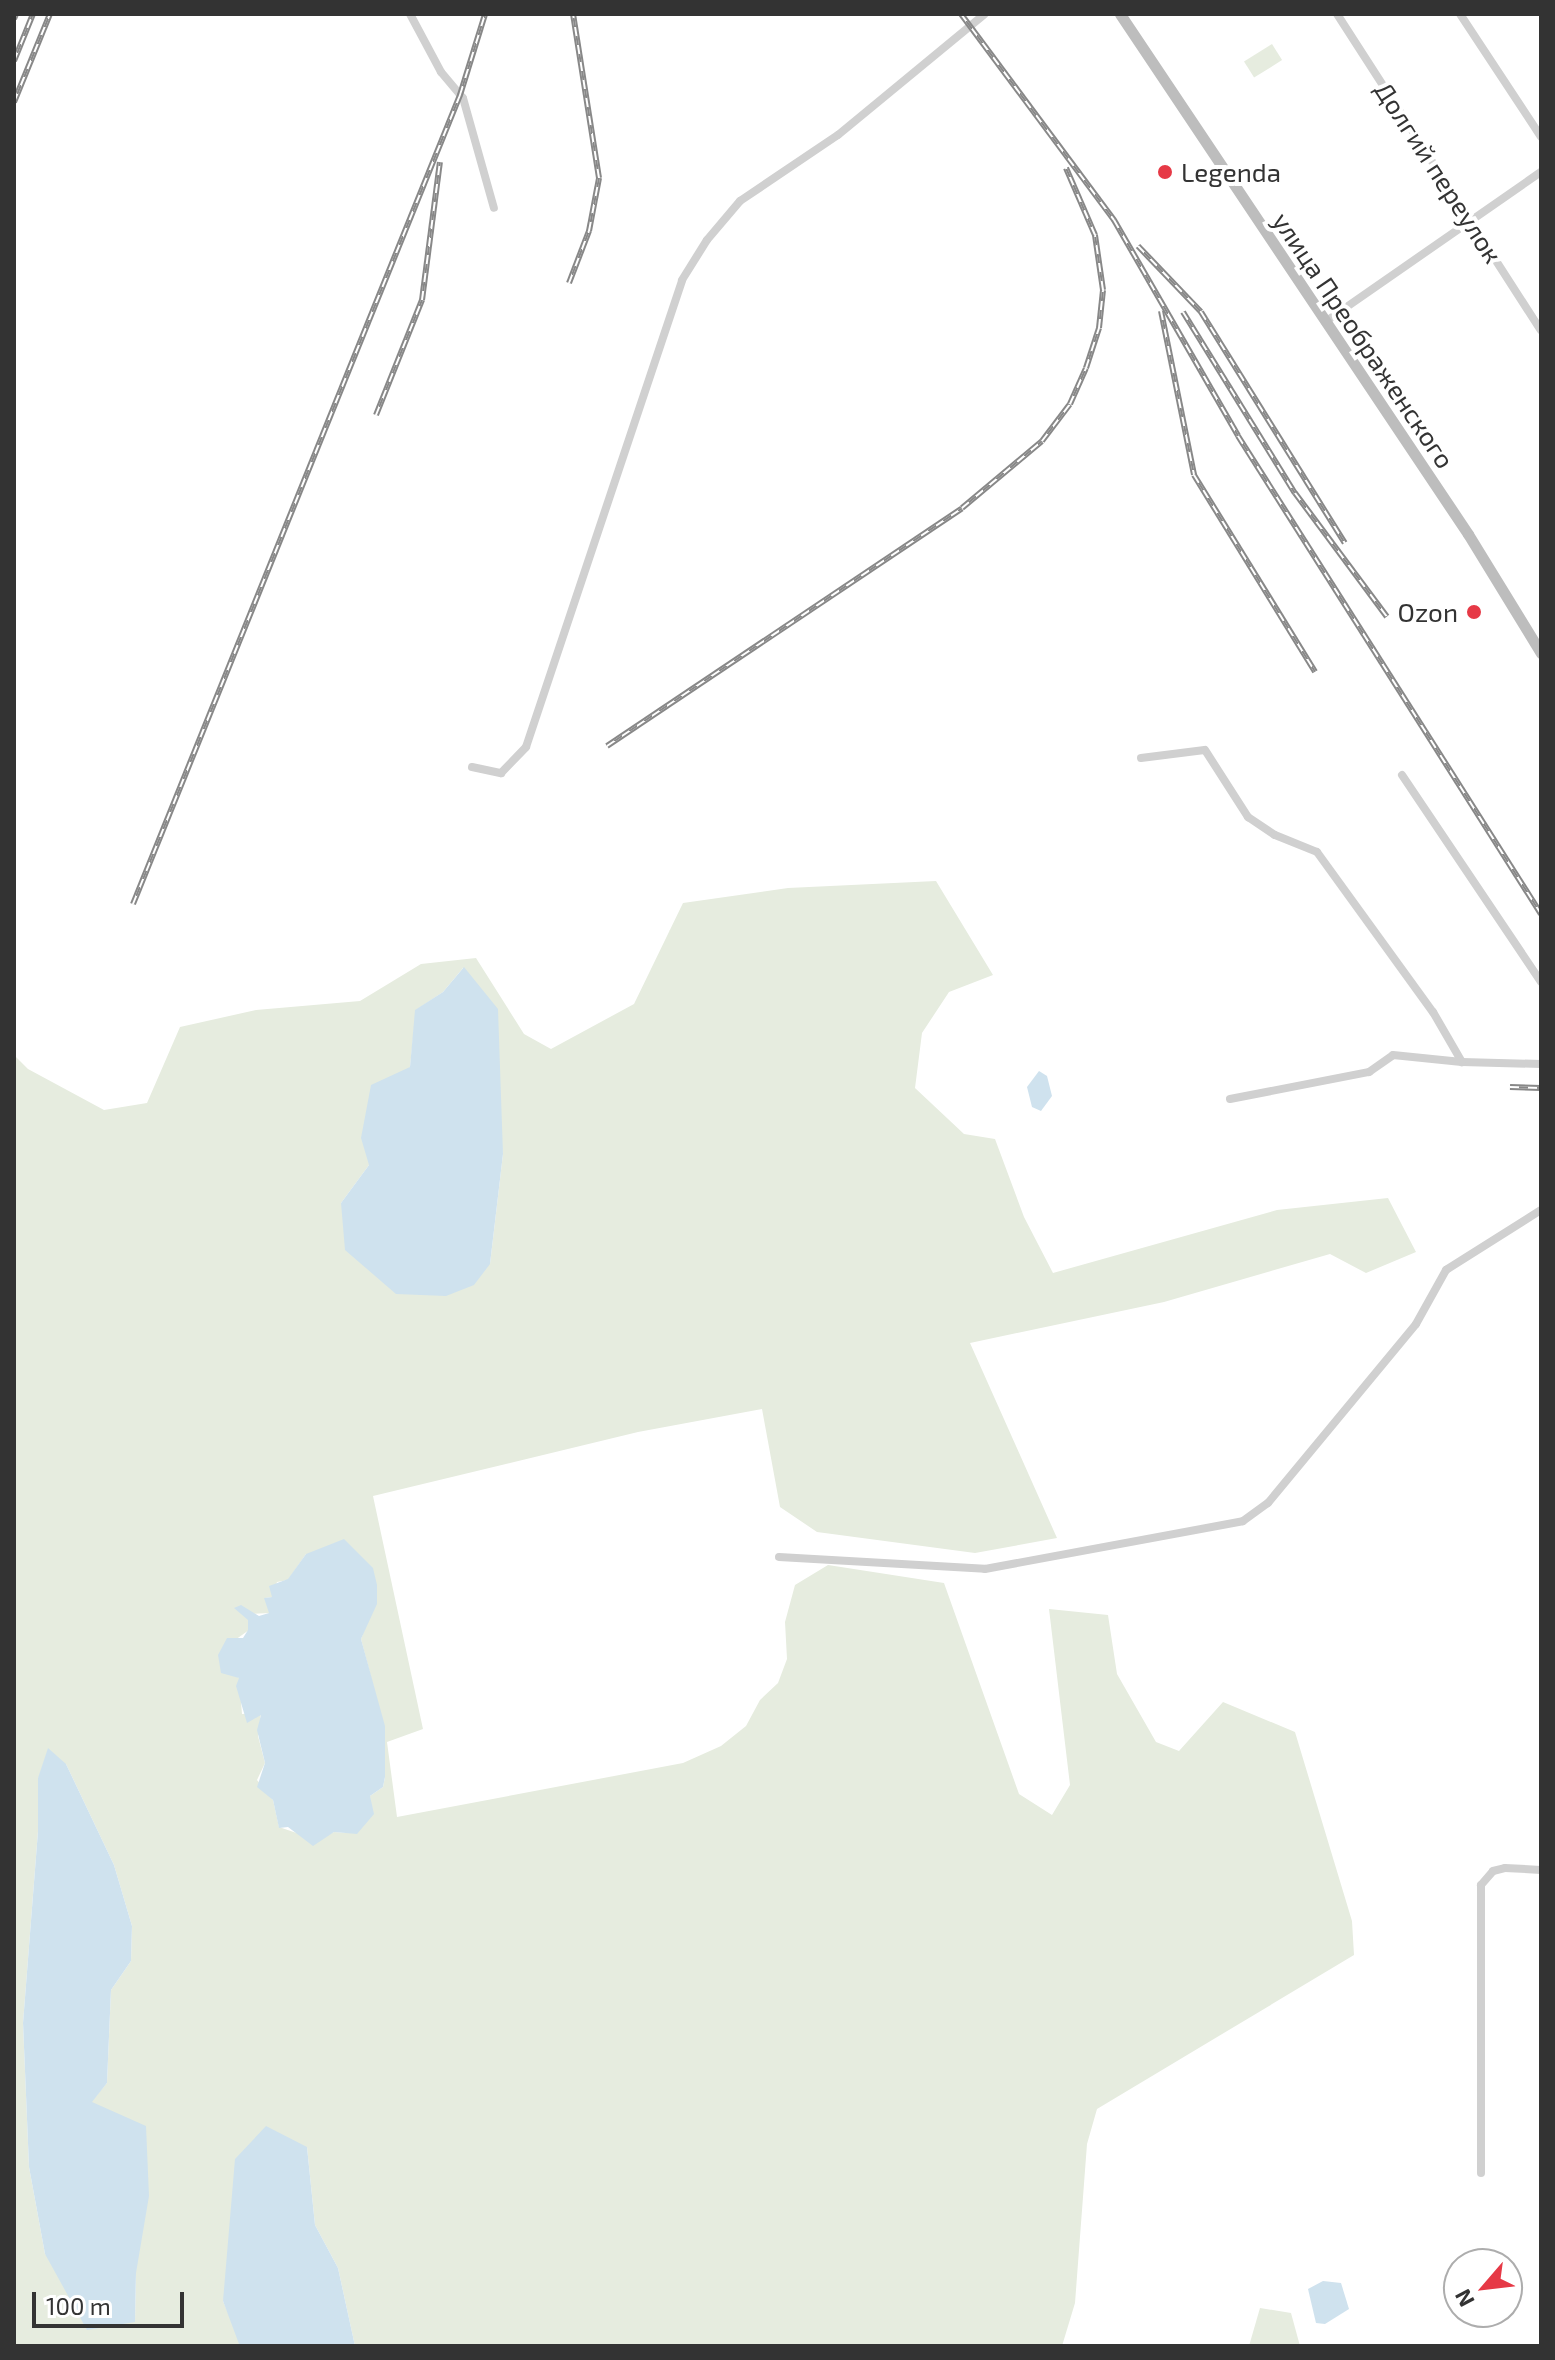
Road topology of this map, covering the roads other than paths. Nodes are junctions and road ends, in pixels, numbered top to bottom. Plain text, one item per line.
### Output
1 (410, 14) edge
2 (985, 14) edge
3 (1120, 14) edge
4 (1337, 14) edge
5 (1460, 14) edge
6 (1541, 137) edge
7 (1541, 172) edge
8 (494, 208) dead end
9 (1470, 221) junction
10 (1325, 322) junction
11 (1541, 330) edge
12 (1541, 653) edge
13 (1141, 758) dead end
14 (472, 767) dead end
15 (1402, 775) dead end
16 (1541, 982) edge
17 (1462, 1062) junction
18 (1541, 1064) edge
19 (1230, 1099) dead end
20 (1541, 1210) edge
21 (779, 1557) dead end
22 (1541, 1870) edge
23 (1481, 2173) dead end

1 - 8 street
2 - 14 street
3 - 10 street, улица Преображенского
4 - 9 street, Долгий переулок
5 - 6 street
7 - 9 street
9 - 10 street
9 - 11 street, Долгий переулок
10 - 12 street, улица Преображенского
13 - 17 street
15 - 16 street
17 - 18 street
17 - 19 street
20 - 21 street
22 - 23 street

